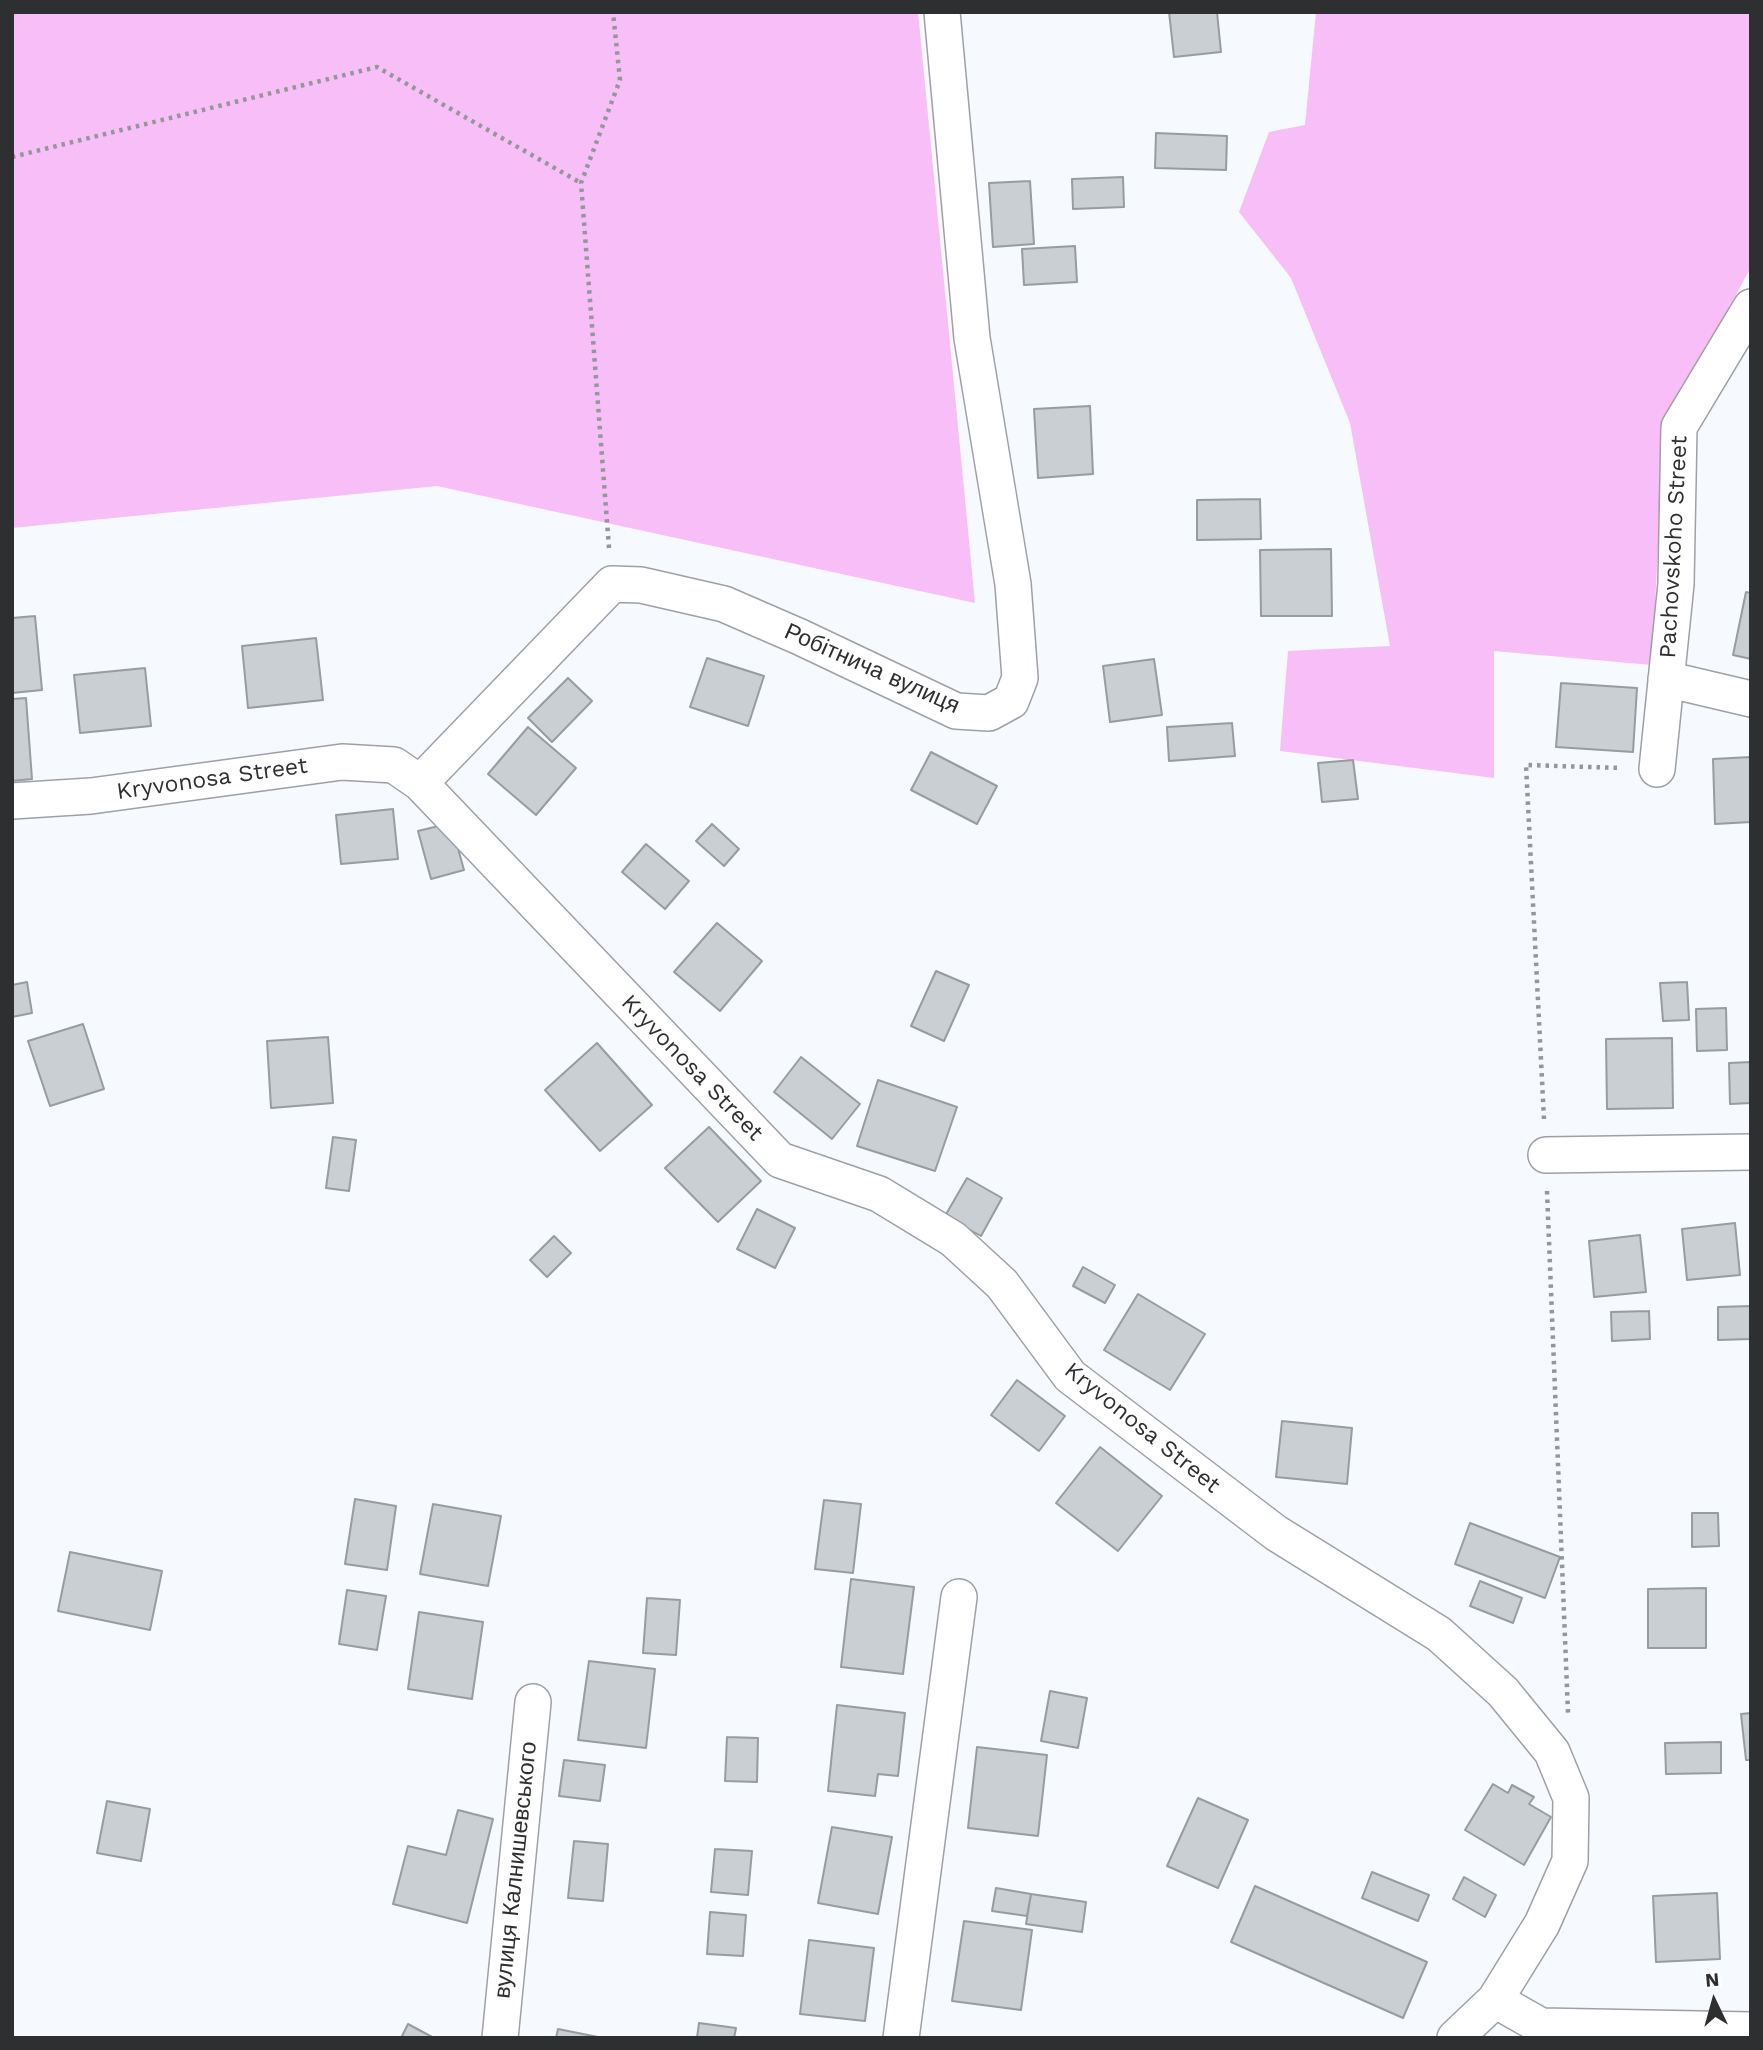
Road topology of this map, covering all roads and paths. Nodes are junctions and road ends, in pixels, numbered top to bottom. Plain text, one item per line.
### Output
1 (613, 12) edge
2 (942, 12) edge
3 (12, 157) edge
4 (581, 183) junction
5 (1751, 307) edge
6 (612, 584) junction
7 (1666, 679) junction
8 (1751, 699) edge
9 (1657, 769) joint
10 (420, 783) junction
11 (12, 801) edge
12 (1751, 1152) edge
13 (1546, 1155) junction
14 (959, 1597) dead end
15 (533, 1702) dead end
16 (1568, 1714) dead end
17 (1495, 2000) junction
18 (1751, 2030) edge
19 (500, 2038) edge
20 (901, 2038) edge
21 (1455, 2038) edge

1 - 4 path
2 - 6 street, Робітнича вулиця
3 - 4 path
4 - 6 path
5 - 7 street, Pachovskoho Street
6 - 10 street
7 - 8 street, Pachovskoho Street
7 - 9 street, Pachovskoho Street
9 - 13 path
10 - 11 street, Kryvonosa Street
10 - 17 street, Kryvonosa Street
12 - 13 street
13 - 16 path
14 - 20 street
15 - 19 street, вулиця Калнишевського
17 - 18 street
17 - 21 street, Kryvonosa Street

